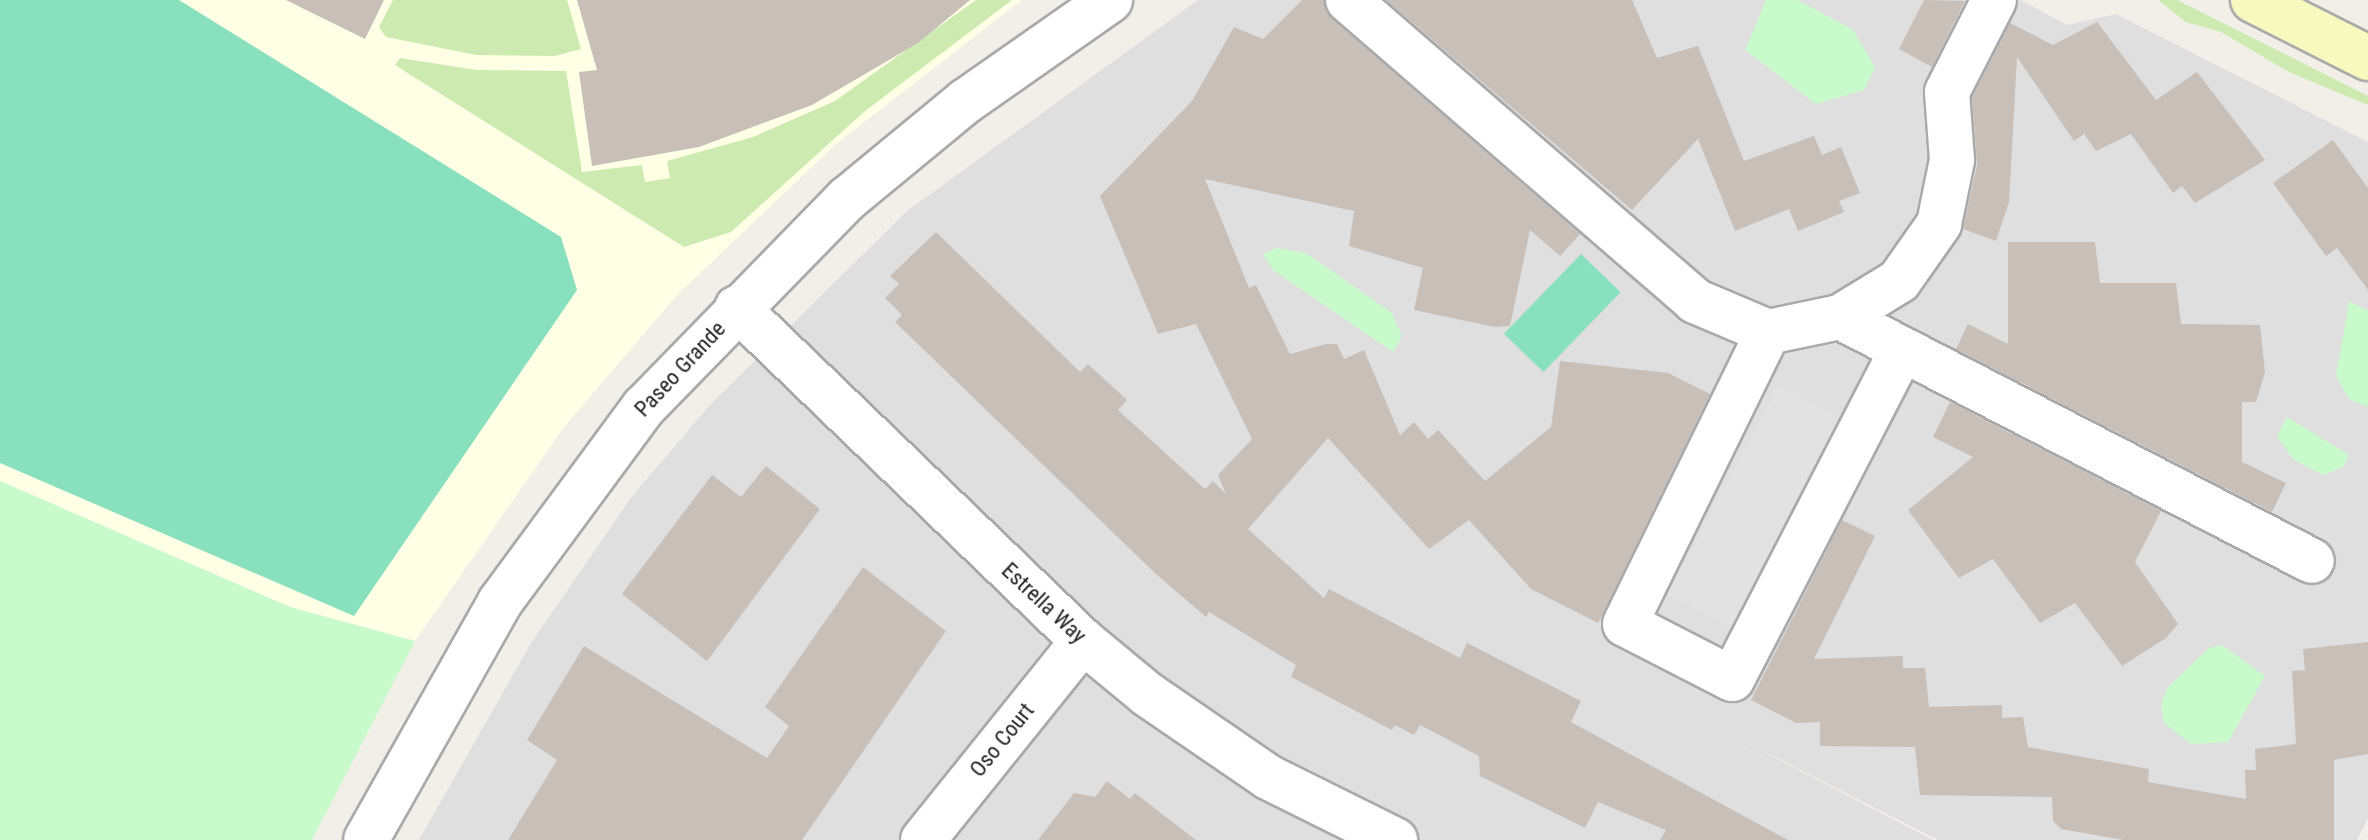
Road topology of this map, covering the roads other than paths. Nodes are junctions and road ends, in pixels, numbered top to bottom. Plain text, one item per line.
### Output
1 (1110, 0) edge
2 (1348, 0) edge
3 (1994, 0) edge
4 (2253, 0) edge
5 (2368, 58) edge
6 (737, 308) junction
7 (1840, 317) junction
8 (1768, 332) junction
9 (1902, 350) junction
10 (2312, 561) dead end
11 (1083, 641) junction
12 (366, 840) edge
13 (923, 840) edge
14 (1395, 840) edge

1 - 6 street, Paseo Grande
2 - 8 street
3 - 7 street
4 - 5 main road
6 - 11 street, Estrella Way
6 - 12 street, Paseo Grande
7 - 8 street
7 - 9 street
8 - 9 street
9 - 10 street
11 - 13 street, Oso Court
11 - 14 street, Estrella Way

